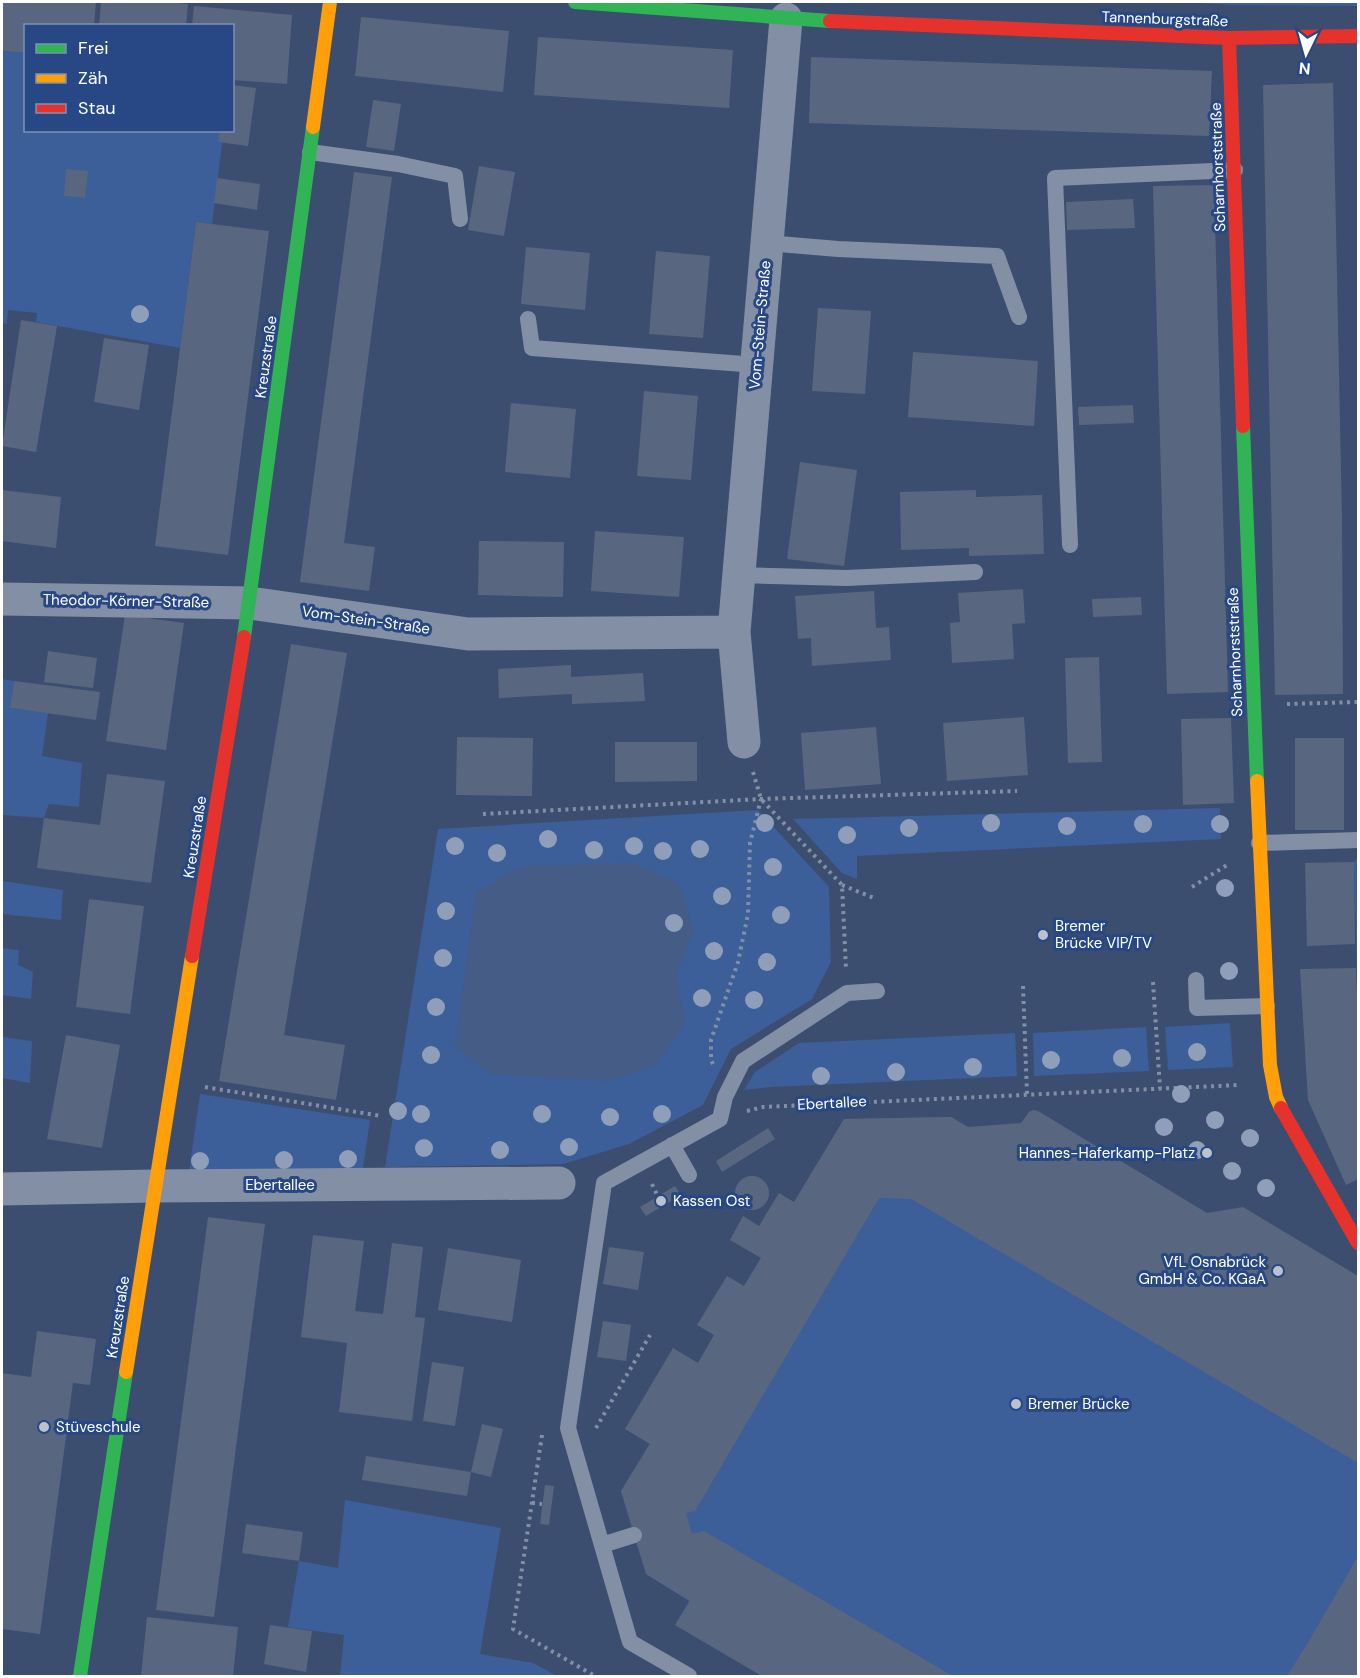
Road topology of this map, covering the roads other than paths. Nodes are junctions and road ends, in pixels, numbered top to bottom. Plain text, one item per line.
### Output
1 (330, 2) edge
2 (575, 2) edge
3 (786, 19) junction
4 (1359, 36) edge
5 (1229, 38) junction
6 (310, 152) junction
7 (1235, 170) junction
8 (460, 219) dead end
9 (767, 243) junction
10 (1019, 317) dead end
11 (528, 319) dead end
12 (757, 365) junction
13 (1070, 545) dead end
14 (975, 572) dead end
15 (739, 575) junction
16 (2, 599) edge
17 (250, 603) junction
18 (734, 632) junction
19 (744, 742) dead end
20 (1359, 840) edge
21 (1259, 843) junction
22 (1196, 980) dead end
23 (877, 991) dead end
24 (1267, 1006) junction
25 (672, 1145) junction
26 (689, 1175) dead end
27 (559, 1183) dead end
28 (154, 1186) junction
29 (2, 1189) edge
30 (1359, 1243) edge
31 (634, 1535) dead end
32 (602, 1545) junction
33 (80, 1677) edge
34 (689, 1677) edge

1 - 6 street, Kreuzstraße
2 - 3 street, Tannenburgstraße
3 - 5 street, Tannenburgstraße
3 - 9 street, Vom-Stein-Straße
4 - 5 street, Tannenburgstraße
5 - 7 street, Scharnhorststraße
6 - 8 lane
6 - 17 street, Kreuzstraße
7 - 13 lane
7 - 21 street, Scharnhorststraße
9 - 10 lane
9 - 12 street, Vom-Stein-Straße
11 - 12 lane
12 - 15 street, Vom-Stein-Straße
14 - 15 lane
15 - 18 street, Vom-Stein-Straße
16 - 17 street, Theodor-Körner-Straße
17 - 18 street, Vom-Stein-Straße
17 - 28 street, Kreuzstraße
18 - 19 street, Vom-Stein-Straße
20 - 21 lane
21 - 24 street, Scharnhorststraße
22 - 24 lane
23 - 25 lane
24 - 30 street, Scharnhorststraße
25 - 26 lane
25 - 32 lane
27 - 28 street, Ebertallee
28 - 29 street, Ebertallee
28 - 33 street, Kreuzstraße
31 - 32 lane
32 - 34 lane

